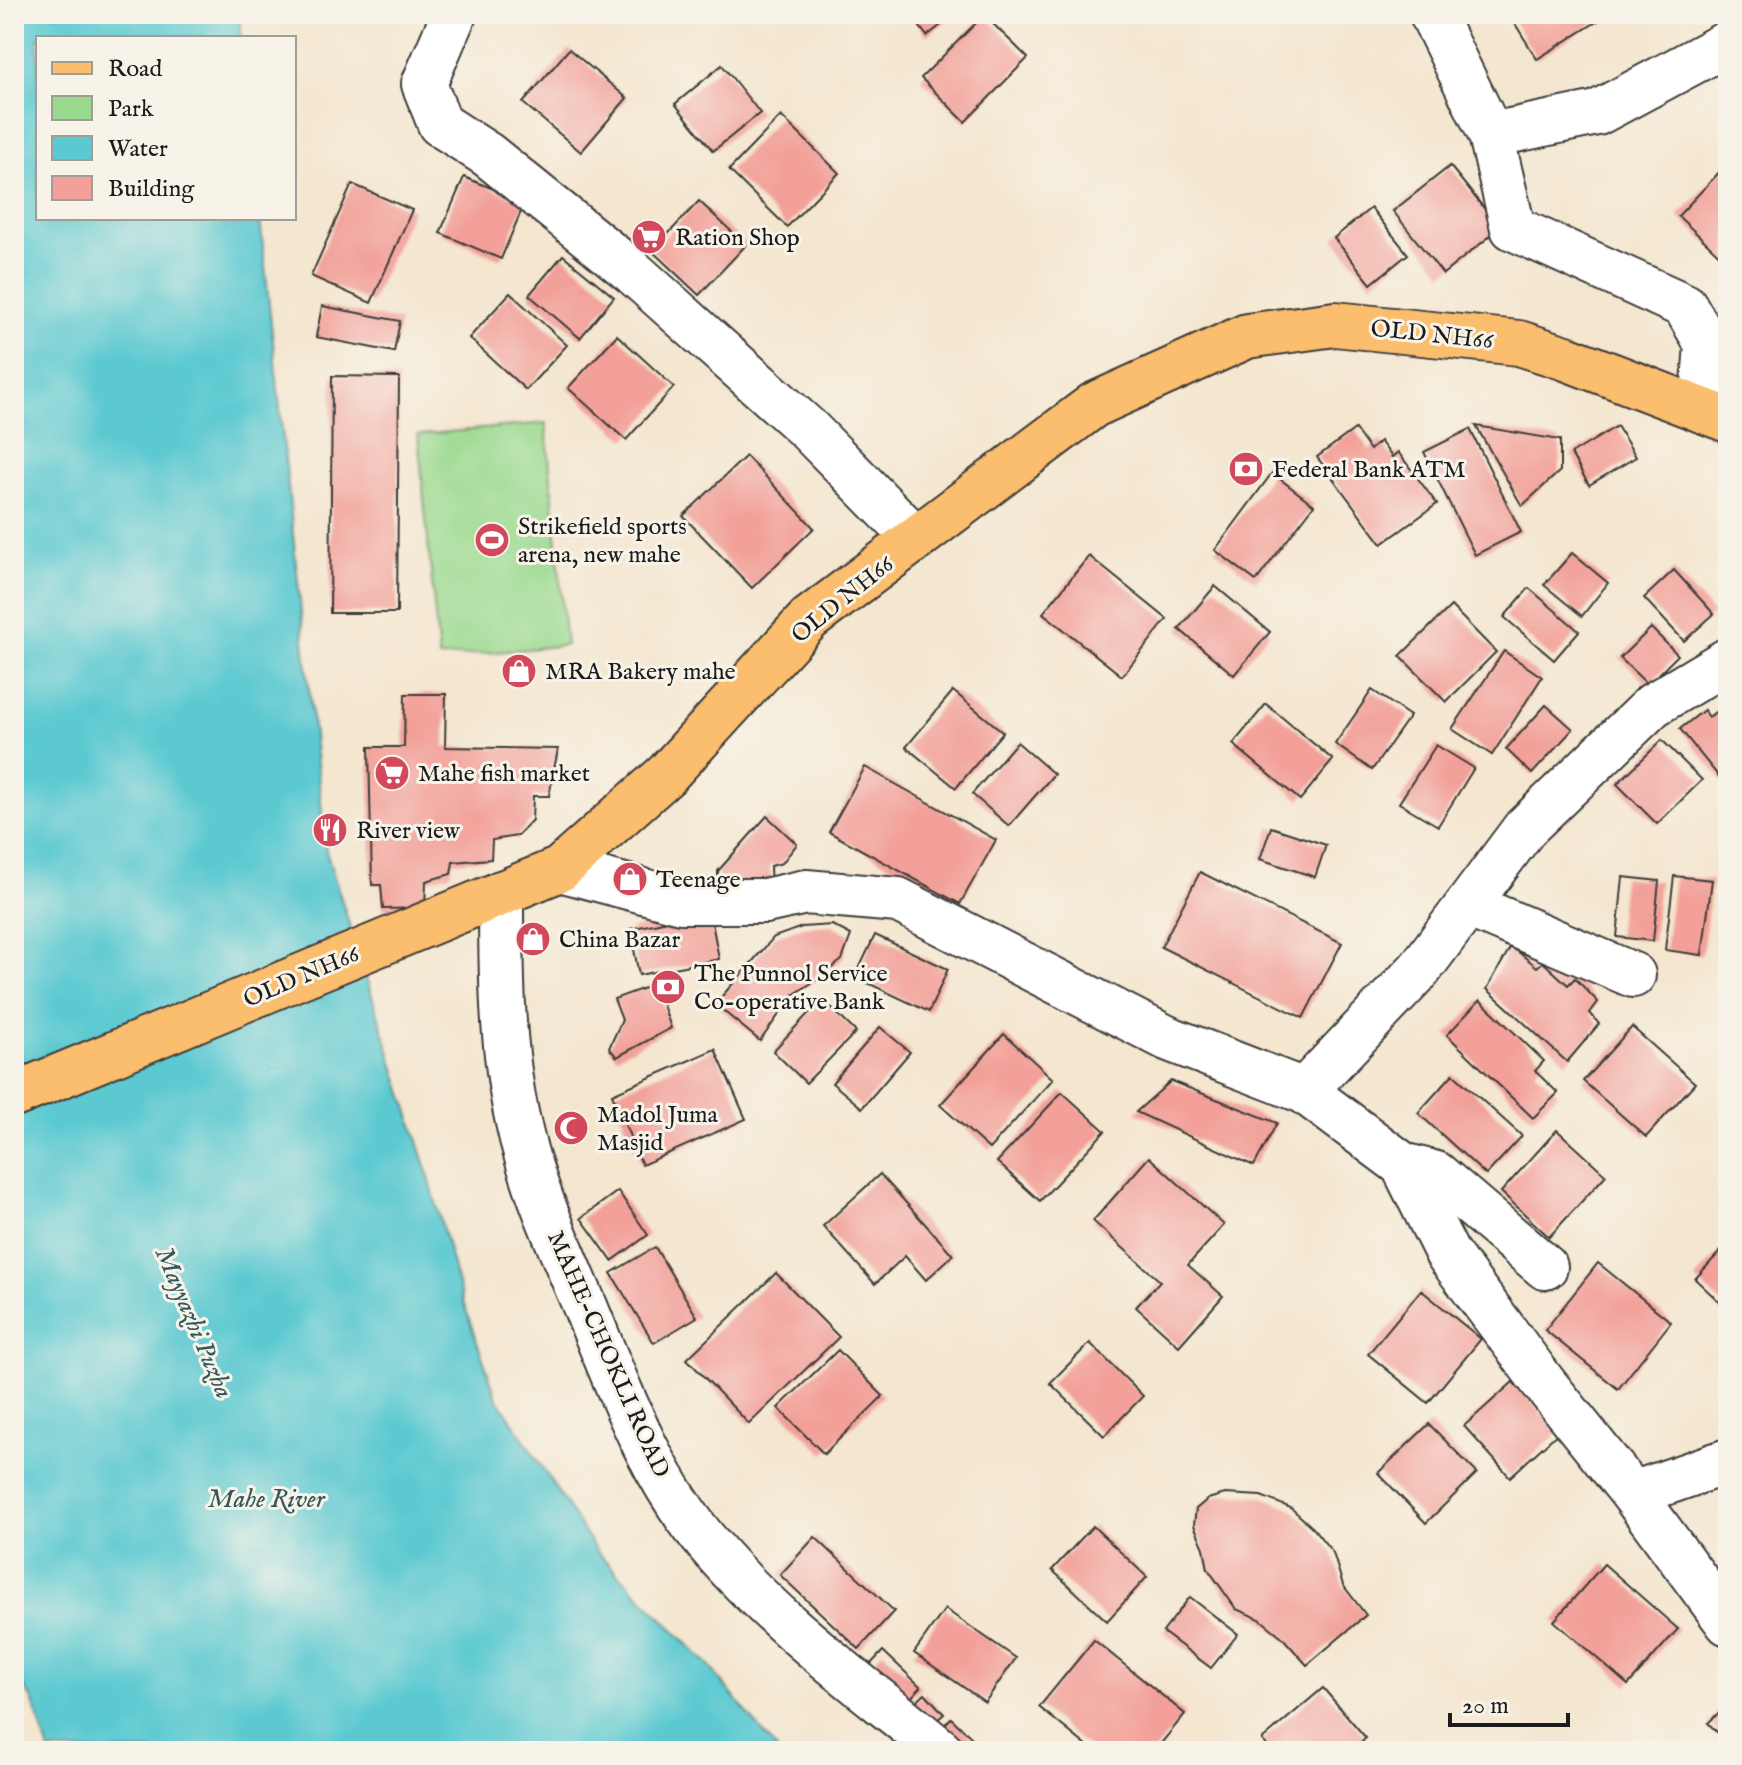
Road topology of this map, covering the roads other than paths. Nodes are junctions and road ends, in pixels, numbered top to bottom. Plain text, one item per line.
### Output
1 (454, 14) edge
2 (1432, 14) edge
3 (1728, 43) edge
4 (1491, 135) junction
5 (1715, 415) edge
6 (916, 539) junction
7 (1728, 660) edge
8 (560, 869) junction
9 (501, 893) junction
10 (1468, 905) junction
11 (1633, 975) dead end
12 (1304, 1091) junction
13 (14, 1095) edge
14 (1403, 1165) junction
15 (1545, 1267) dead end
16 (1728, 1461) edge
17 (1633, 1494) junction
18 (1728, 1623) edge
19 (941, 1751) edge

1 - 6 street
2 - 4 street
3 - 4 street
4 - 5 street
5 - 6 main road, OLD NH66
6 - 8 main road, OLD NH66
7 - 10 street
8 - 9 main road, OLD NH66
8 - 12 street
9 - 13 main road, OLD NH66
9 - 19 street, MAHE-CHOKLI ROAD
10 - 11 street
10 - 12 street
12 - 14 street
14 - 15 street
14 - 17 street
16 - 17 street
17 - 18 street

